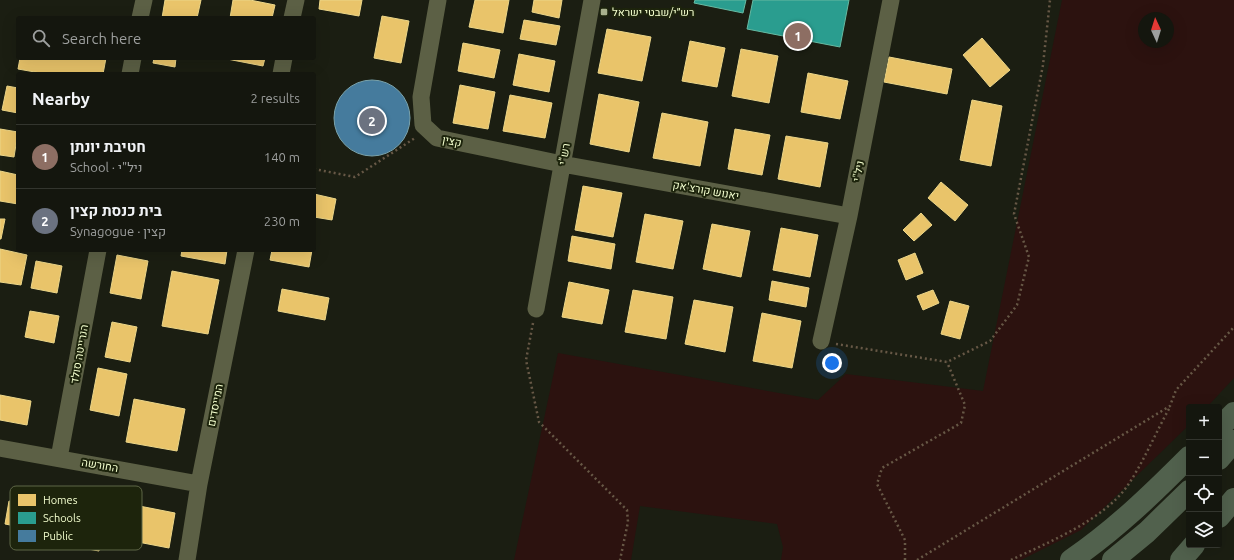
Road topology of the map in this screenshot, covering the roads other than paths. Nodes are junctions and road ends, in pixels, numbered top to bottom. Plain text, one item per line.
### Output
1 (144, 0) edge
2 (296, 0) edge
3 (438, 0) edge
4 (592, 0) edge
5 (891, 0) edge
6 (140, 16) edge
7 (292, 16) edge
8 (133, 60) edge
9 (284, 60) edge
10 (130, 72) edge
11 (281, 72) edge
12 (562, 164) junction
13 (849, 216) junction
14 (98, 252) edge
15 (246, 252) edge
16 (536, 309) road end
17 (821, 341) road end
18 (1234, 413) edge
19 (1222, 425) edge
20 (1234, 441) edge
21 (0, 448) edge
22 (1222, 455) edge
23 (59, 458) junction
24 (1186, 460) edge
25 (199, 484) junction
26 (1186, 494) edge
27 (1234, 500) edge
28 (1222, 514) edge
29 (1191, 548) edge
30 (186, 560) edge
31 (1071, 560) edge
32 (1113, 560) edge
33 (1180, 560) edge

1 - 6 street
2 - 7 street
3 - 12 street, קצין
4 - 12 street, רש"י
5 - 13 street, ניל"י
8 - 10 street
9 - 11 street
12 - 13 street, יאנוש קורצ'אק
12 - 16 street, רש"י
13 - 17 street, ניל"י
14 - 23 street, הנרייטה סולד
15 - 25 street, המייסדים
18 - 19 highway
20 - 22 highway
21 - 23 street, החורשה
23 - 25 street, החורשה
24 - 31 highway
25 - 30 street, המייסדים
26 - 32 highway
27 - 28 highway
29 - 33 highway

